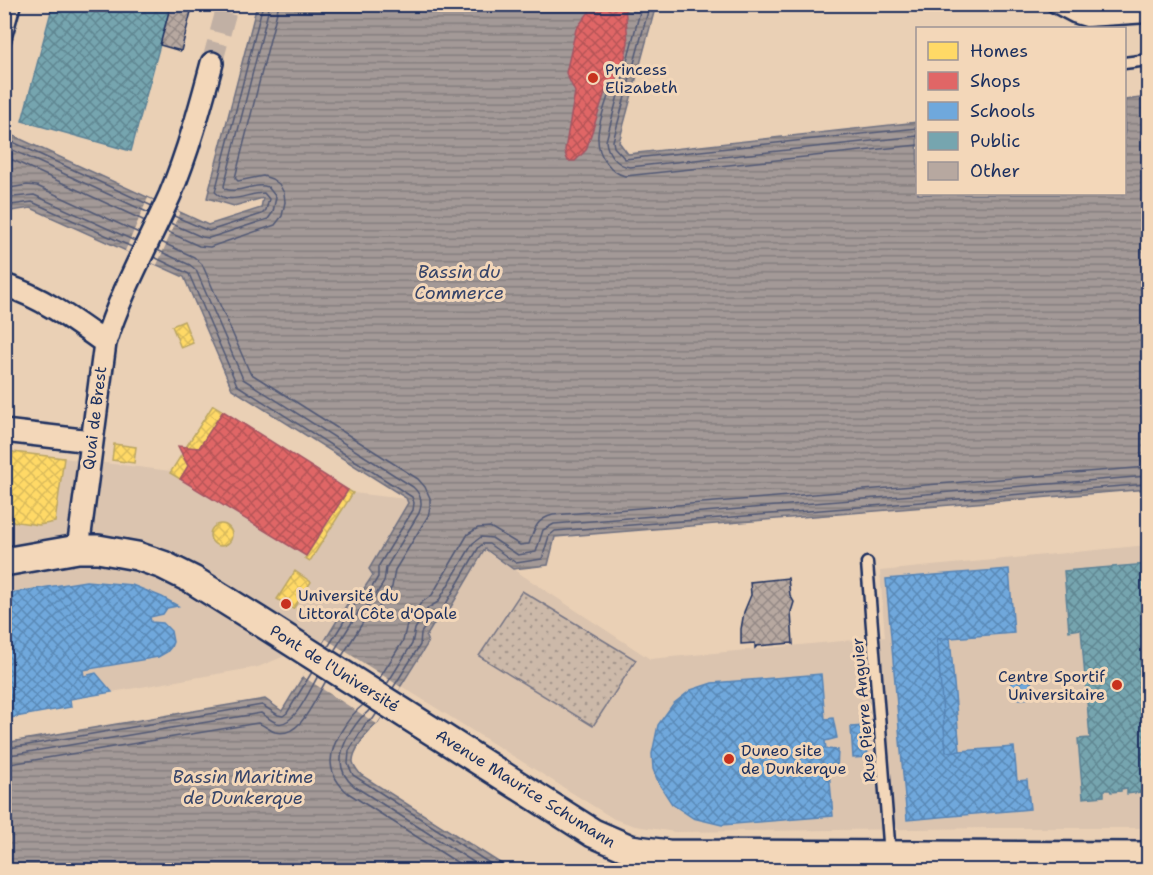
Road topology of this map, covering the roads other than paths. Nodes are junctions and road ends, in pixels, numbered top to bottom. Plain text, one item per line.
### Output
1 (15, 4) edge
2 (1055, 4) edge
3 (1149, 14) edge
4 (4, 44) edge
5 (1149, 60) edge
6 (212, 63) tunnel mouth
7 (1126, 63) edge
8 (4, 285) edge
9 (105, 343) junction
10 (4, 431) edge
11 (91, 441) junction
12 (78, 549) junction
13 (4, 562) edge
14 (867, 563) dead end
15 (410, 716) joint
16 (890, 855) junction
17 (1149, 856) edge

1 - 4 lane
2 - 3 street
5 - 7 lane
6 - 9 street, Quai de Brest
8 - 9 street
9 - 11 street, Quai de Brest
10 - 11 street
11 - 12 street, Quai de Brest
12 - 13 street, Pont de l'Université
12 - 15 street, Pont de l'Université
14 - 16 lane, Rue Pierre Anguier
15 - 16 street, Avenue Maurice Schumann
16 - 17 street, Avenue Maurice Schumann

